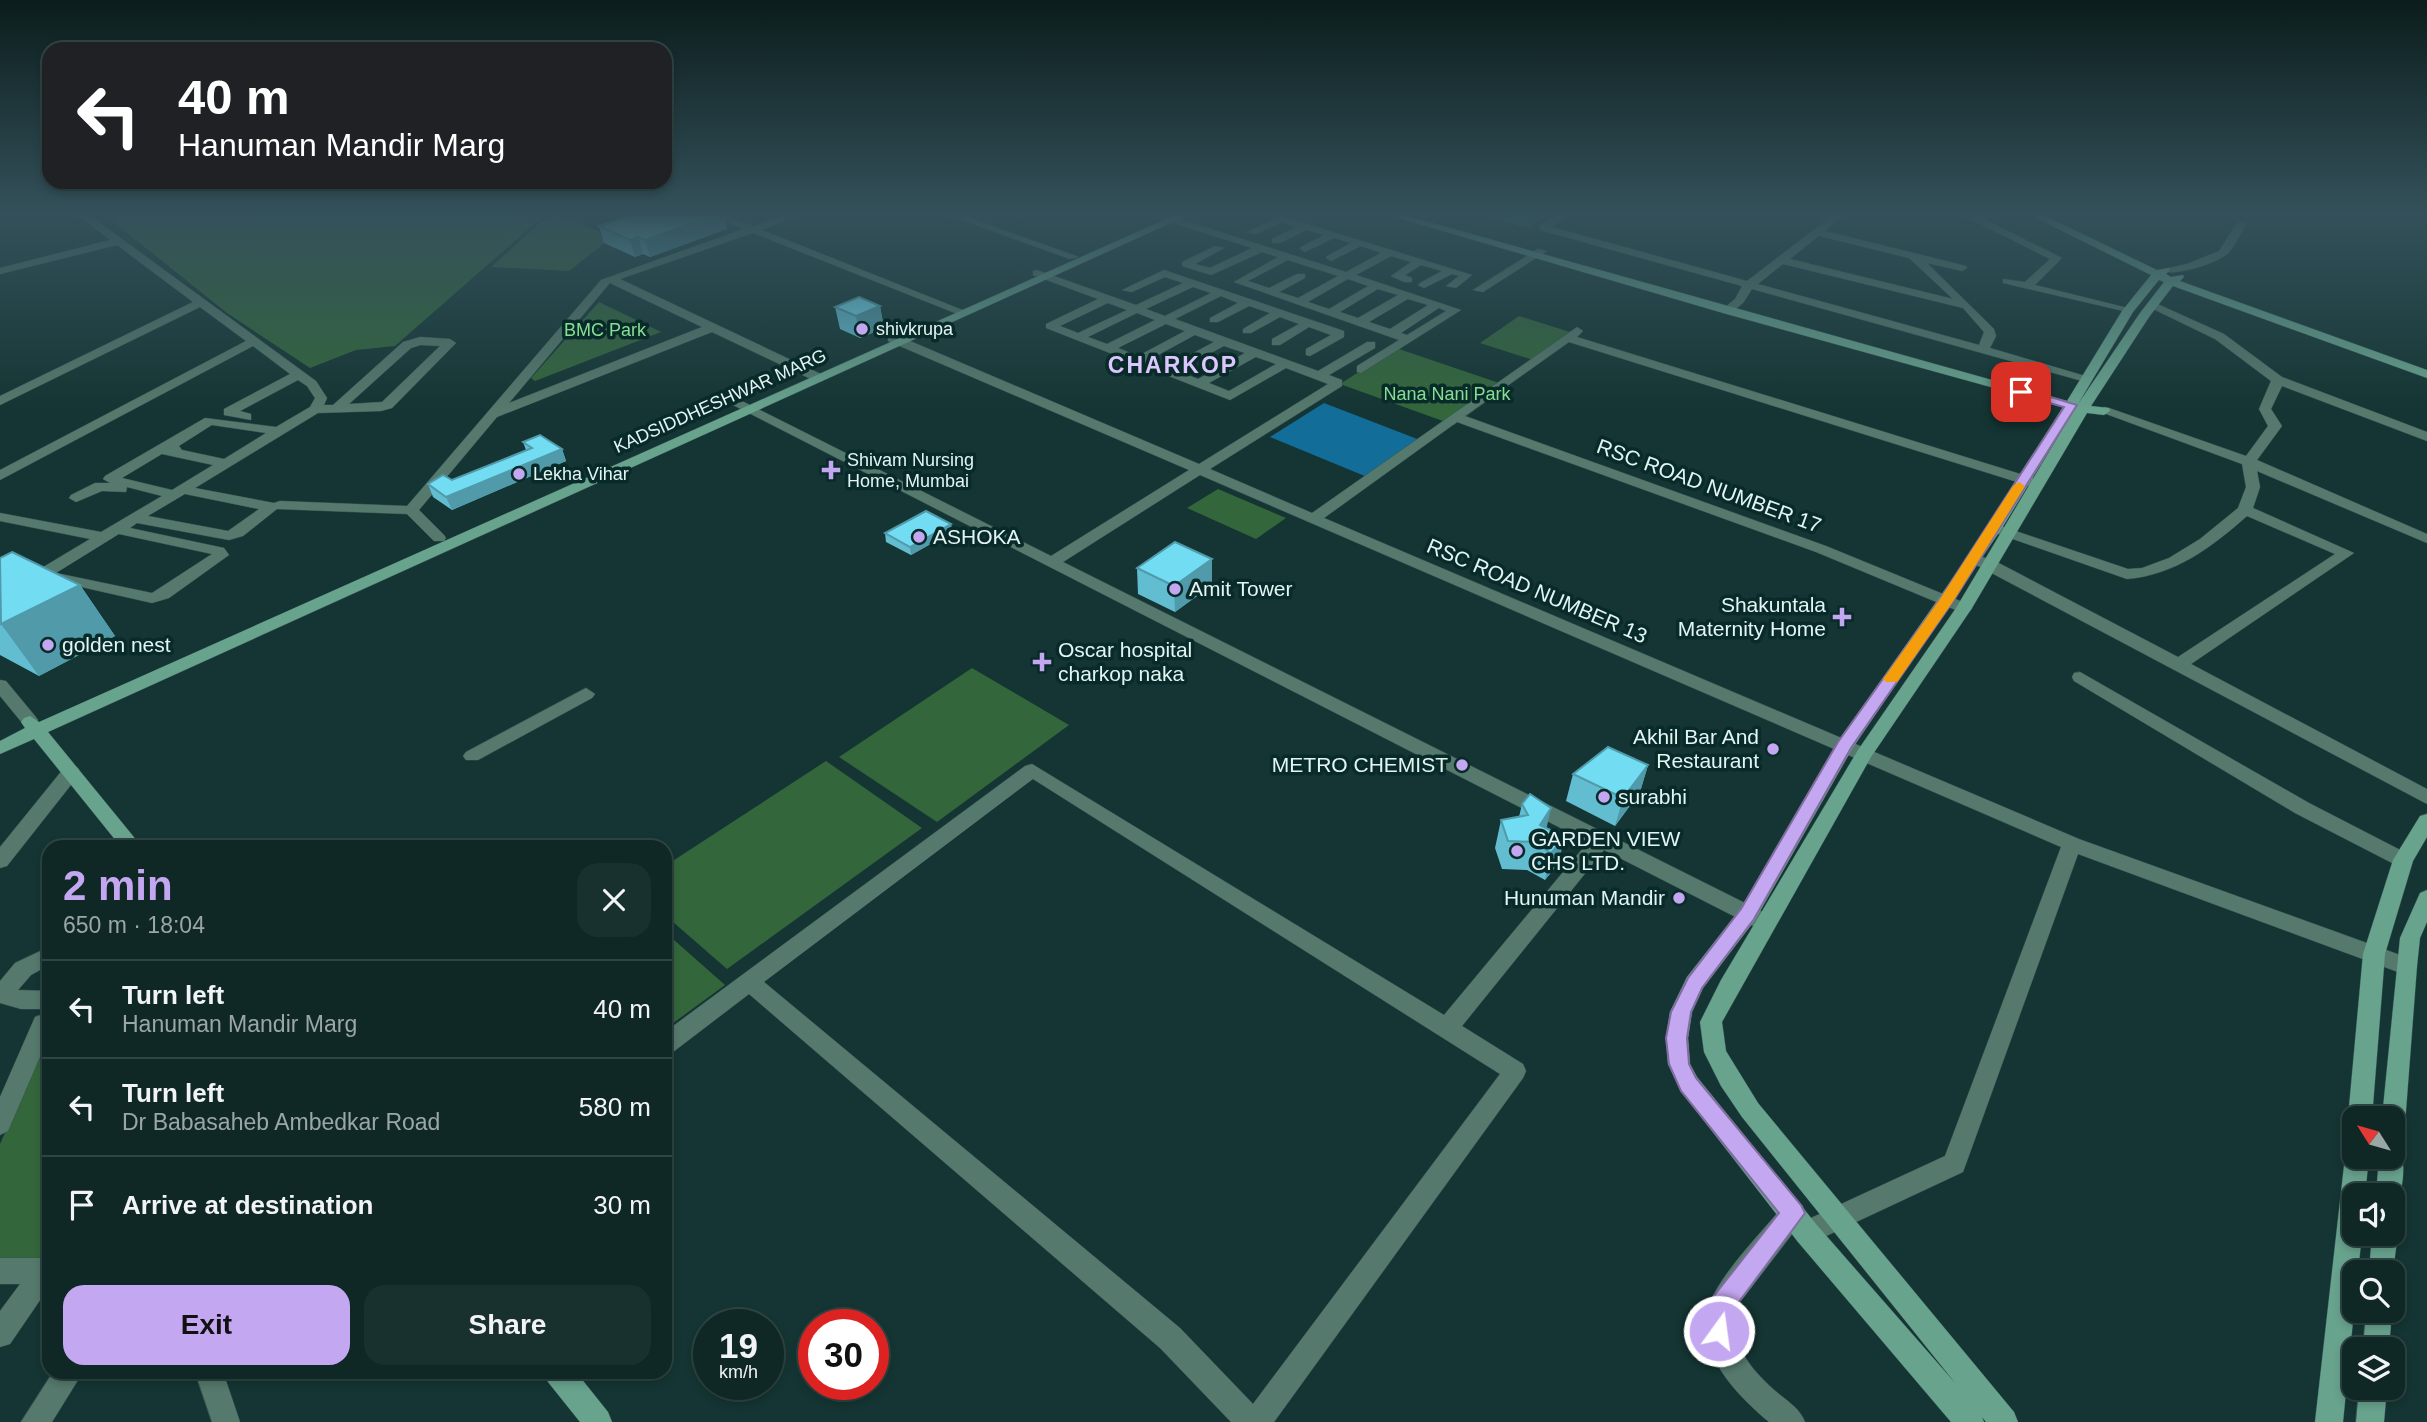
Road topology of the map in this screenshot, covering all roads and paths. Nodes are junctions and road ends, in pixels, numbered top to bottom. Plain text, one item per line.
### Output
1 (169, 278) edge
2 (612, 278) edge
3 (878, 278) edge
4 (1033, 278) edge
5 (1050, 278) edge
6 (1153, 278) edge
7 (1179, 278) edge
8 (1246, 278) edge
9 (1296, 278) edge
10 (1341, 278) edge
11 (1357, 278) edge
12 (1403, 278) edge
13 (1436, 278) edge
14 (1463, 278) edge
15 (1498, 278) edge
16 (1625, 278) edge
17 (1721, 278) edge
18 (1758, 278) edge
19 (1856, 278) edge
20 (1937, 278) edge
21 (2035, 278) edge
22 (2164, 278) edge
23 (2167, 278) edge
24 (2174, 278) edge
25 (2175, 278) edge
26 (1408, 280) dead end
27 (2007, 281) dead end
28 (605, 282) dead end
29 (1192, 283) junction
30 (1377, 285) junction
31 (1424, 285) dead end
32 (1452, 286) dead end
33 (1748, 286) junction
34 (2027, 286) junction
35 (1128, 290) dead end
36 (1479, 290) dead end
37 (2144, 290) junction
38 (1270, 292) junction
39 (1219, 293) junction
40 (1408, 294) junction
41 (2161, 295) junction
42 (1107, 299) junction
43 (201, 302) junction
44 (1248, 302) junction
45 (1299, 302) junction
46 (1438, 304) junction
47 (2153, 305) junction
48 (1967, 306) junction
49 (1730, 309) junction
50 (1136, 310) junction
51 (960, 311) junction
52 (2128, 311) junction
53 (1279, 313) junction
54 (1331, 313) junction
55 (1166, 320) junction
56 (1214, 320) dead end
57 (1360, 322) junction
58 (1308, 323) junction
59 (711, 328) junction
60 (1194, 331) junction
61 (1247, 331) dead end
62 (1392, 333) junction
63 (1078, 337) junction
64 (1408, 339) junction
65 (896, 340) junction
66 (254, 341) junction
67 (1224, 341) junction
68 (1276, 341) dead end
69 (1371, 345) dead end
70 (1107, 349) junction
71 (1983, 350) junction
72 (1310, 352) dead end
73 (1254, 353) junction
74 (1138, 360) junction
75 (1285, 364) junction
76 (2427, 368) edge
77 (1361, 369) dead end
78 (1168, 372) junction
79 (299, 374) junction
80 (2427, 374) edge
81 (815, 376) junction
82 (1319, 376) junction
83 (2086, 378) junction
84 (2278, 380) junction
85 (1198, 384) junction
86 (7, 393) edge
87 (0, 401) edge
88 (2078, 404) junction
89 (744, 407) junction
90 (337, 408) junction
91 (315, 409) junction
92 (491, 415) junction
93 (1455, 417) junction
94 (291, 423) junction
95 (278, 431) junction
96 (2427, 437) edge
97 (228, 461) junction
98 (2249, 462) junction
99 (1200, 470) junction
100 (0, 476) edge
101 (2023, 479) junction
102 (2038, 484) junction
103 (174, 494) junction
104 (76, 498) dead end
105 (280, 505) dead end
106 (411, 510) junction
107 (2245, 510) junction
108 (0, 517) edge
109 (134, 518) junction
110 (1314, 518) junction
111 (2002, 530) junction
112 (109, 533) junction
113 (439, 538) junction
114 (2427, 539) edge
115 (1982, 561) junction
116 (1052, 562) junction
117 (42, 575) junction
118 (0, 600) edge
119 (1947, 600) junction
120 (1964, 608) junction
121 (2180, 664) junction
122 (2080, 677) dead end
123 (0, 685) edge
124 (586, 694) dead end
125 (32, 725) junction
126 (0, 735) edge
127 (1844, 746) junction
128 (0, 748) edge
129 (1864, 754) junction
130 (472, 756) dead end
131 (71, 772) junction
132 (2427, 796) edge
133 (2427, 821) edge
134 (126, 840) edge
135 (1601, 840) junction
136 (2072, 844) junction
137 (3, 853) edge
138 (2403, 860) junction
139 (2427, 898) edge
140 (1757, 918) junction
141 (2374, 954) junction
142 (42, 959) edge
143 (2406, 966) junction
144 (750, 982) junction
145 (42, 1000) edge
146 (42, 1026) edge
147 (1447, 1028) junction
148 (672, 1040) edge
149 (2361, 1106) edge
150 (2395, 1106) edge
151 (2, 1114) edge
152 (2356, 1169) edge
153 (1838, 1218) junction
154 (1800, 1223) junction
155 (0, 1271) edge
156 (42, 1271) edge
157 (42, 1278) edge
158 (0, 1334) edge
159 (64, 1379) edge
160 (211, 1379) edge
161 (564, 1379) edge
162 (2372, 1400) edge
163 (35, 1422) edge
164 (226, 1422) edge
165 (598, 1422) edge
166 (1251, 1422) edge
167 (1257, 1422) edge
168 (1791, 1422) edge
169 (1969, 1422) edge
170 (2004, 1422) edge
171 (2329, 1422) edge
172 (2370, 1422) edge

1 - 43 street
2 - 59 street
3 - 51 street
4 - 51 street, KADSIDDHESHWAR MARG
5 - 42 street
6 - 35 street
7 - 29 street
8 - 38 street
9 - 38 street
10 - 45 street
11 - 30 street
12 - 26 street
13 - 31 street
14 - 32 street
15 - 36 street
16 - 49 street
17 - 33 street
18 - 33 street
19 - 48 street
20 - 48 street
21 - 34 street
22 - 37 street
23 - 41 street
24 - 80 street
25 - 76 street
27 - 34 street
28 - 92 street
29 - 39 street
29 - 50 street
30 - 40 street
30 - 54 street
33 - 49 street
33 - 71 street
34 - 52 street
37 - 41 street
37 - 52 street
38 - 45 street
39 - 44 street
39 - 55 street
40 - 46 street
40 - 57 street
41 - 47 street
42 - 50 street
42 - 63 street
43 - 66 street
43 - 86 street
44 - 53 street
44 - 56 street
45 - 54 street
46 - 62 street
46 - 64 street
47 - 84 street
47 - 88 street
48 - 71 street
49 - 88 street
50 - 55 street
50 - 63 street
51 - 65 street, KADSIDDHESHWAR MARG
52 - 83 street
53 - 58 street
53 - 61 street
54 - 57 street
55 - 60 street
55 - 70 street
57 - 62 street
58 - 68 street
58 - 72 street
59 - 81 street
59 - 92 street
60 - 67 street
60 - 74 street
62 - 64 street
63 - 70 street
64 - 77 street
65 - 81 street, KADSIDDHESHWAR MARG
65 - 99 street, RSC ROAD NUMBER 13
66 - 79 street
66 - 100 street
67 - 73 street
67 - 78 street
69 - 82 street
70 - 74 street
71 - 83 street
73 - 75 street
73 - 85 street
74 - 78 street
75 - 82 street
75 - 85 street
78 - 85 street
79 - 91 street
79 - 94 street
81 - 89 street, KADSIDDHESHWAR MARG
82 - 99 street
83 - 88 street
84 - 96 street
84 - 98 street
86 - 87 street
88 - 98 street
88 - 101 street
88 - 102 street
89 - 113 street, KADSIDDHESHWAR MARG
89 - 116 street
89 - 125 street, KADSIDDHESHWAR MARG
90 - 90 street
90 - 91 street
91 - 94 street
92 - 106 street
93 - 101 street
93 - 110 street
93 - 119 street, RSC ROAD NUMBER 17
94 - 95 street
95 - 97 street
95 - 97 street
97 - 103 street
97 - 103 street
98 - 107 street
98 - 114 street
99 - 110 street, RSC ROAD NUMBER 13
99 - 116 street
101 - 102 street
101 - 111 street
102 - 111 street
103 - 104 street
103 - 109 street
103 - 109 street
105 - 106 street
106 - 113 street
107 - 111 street
107 - 121 street
108 - 112 street
109 - 112 street
110 - 127 street, RSC ROAD NUMBER 13
111 - 115 street
112 - 117 street
112 - 117 street
113 - 125 street, KADSIDDHESHWAR MARG
115 - 119 street
115 - 120 street
115 - 121 street
116 - 135 street
117 - 118 street
119 - 120 street, RSC ROAD NUMBER 17
119 - 127 street
120 - 129 street
121 - 132 street
122 - 138 street
123 - 125 street
124 - 130 street
125 - 126 street
125 - 128 street
125 - 131 street
127 - 129 street, RSC ROAD NUMBER 13
127 - 140 street
129 - 136 street, RSC ROAD NUMBER 13
129 - 140 street
131 - 134 street
131 - 137 street
133 - 138 street
135 - 140 street
135 - 147 street
136 - 141 street, RSC ROAD NUMBER 13
136 - 153 street
138 - 141 street
139 - 143 street
140 - 153 street
140 - 154 street
141 - 143 street, RSC ROAD NUMBER 13
141 - 149 street
142 - 145 street
143 - 150 street
144 - 147 street
144 - 148 street
144 - 166 street
146 - 151 street
147 - 167 street
152 - 171 street
153 - 154 street
153 - 170 street
154 - 168 street
154 - 169 street
155 - 156 street
157 - 158 street
159 - 163 street
160 - 164 street
161 - 165 street
162 - 172 street

